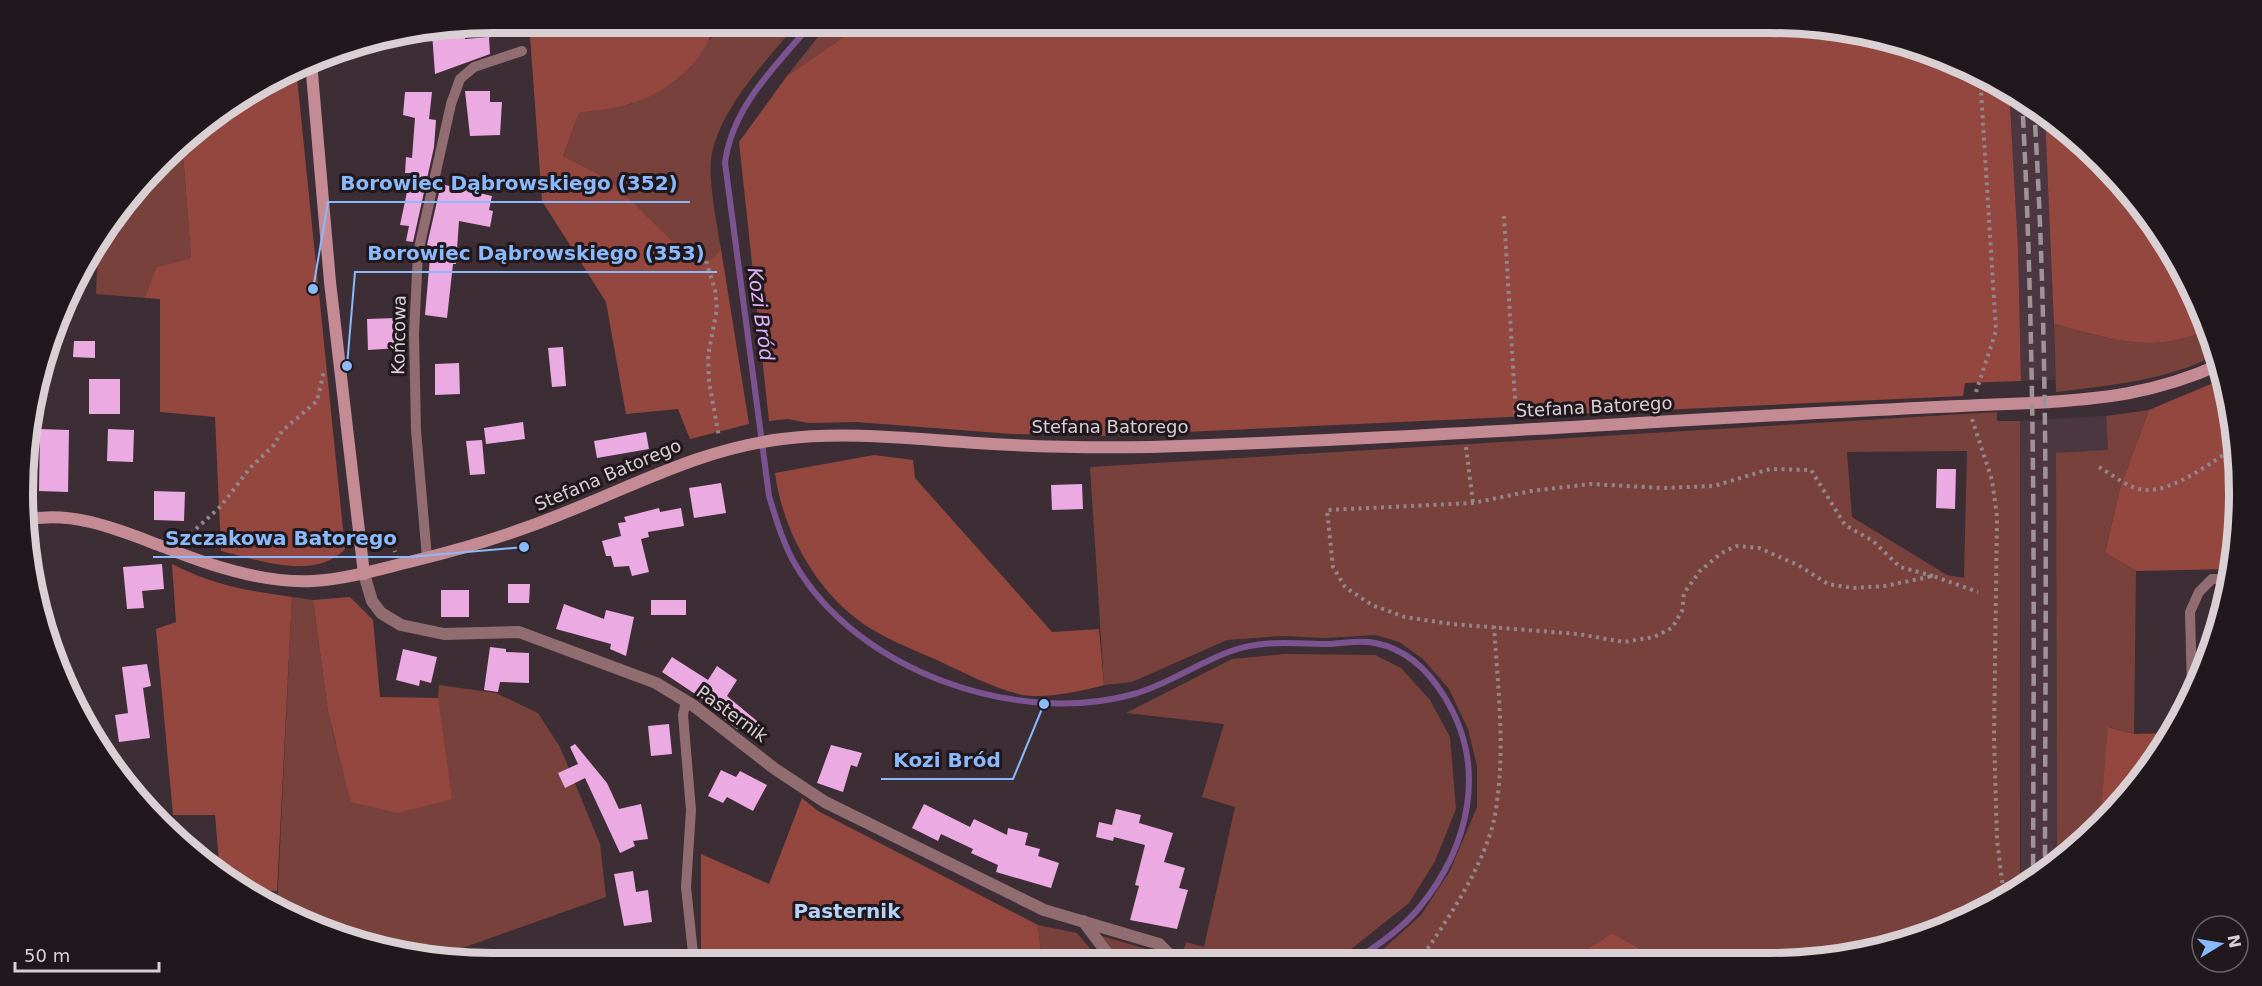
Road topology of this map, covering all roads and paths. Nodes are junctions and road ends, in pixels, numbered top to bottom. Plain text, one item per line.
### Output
1 (522, 51) dead end
2 (312, 70) edge
3 (1981, 85) edge
4 (1504, 216) dead end
5 (706, 261) dead end
6 (338, 361) junction
7 (2211, 368) edge
8 (1971, 405) junction
9 (1517, 429) junction
10 (1464, 432) junction
11 (726, 448) junction
12 (2227, 452) edge
13 (2099, 467) dead end
14 (1473, 503) junction
15 (34, 519) edge
16 (171, 550) junction
17 (427, 558) junction
18 (364, 574) junction
19 (1933, 576) junction
20 (2221, 579) edge
21 (1978, 592) dead end
22 (1494, 626) junction
23 (2192, 674) edge
24 (686, 702) junction
25 (2003, 889) edge
26 (1083, 921) junction
27 (693, 953) edge
28 (1107, 953) edge
29 (1168, 953) edge
30 (1424, 953) edge

1 - 17 lane, Końcowa
2 - 6 street
3 - 8 path
4 - 9 path
5 - 11 path
6 - 16 path
6 - 18 street
7 - 8 street, Stefana Batorego
8 - 9 street, Stefana Batorego
8 - 25 path
9 - 10 street, Stefana Batorego
10 - 11 street, Stefana Batorego
10 - 14 path
11 - 17 street, Stefana Batorego
12 - 13 path
14 - 19 path
14 - 22 path
15 - 16 street, Stefana Batorego
16 - 18 street, Stefana Batorego
17 - 18 street, Stefana Batorego
18 - 24 street, Pasternik
19 - 21 path
19 - 22 path
20 - 23 lane
22 - 30 path
24 - 26 street, Pasternik
24 - 27 lane
26 - 28 street
26 - 29 street, Pasternik

